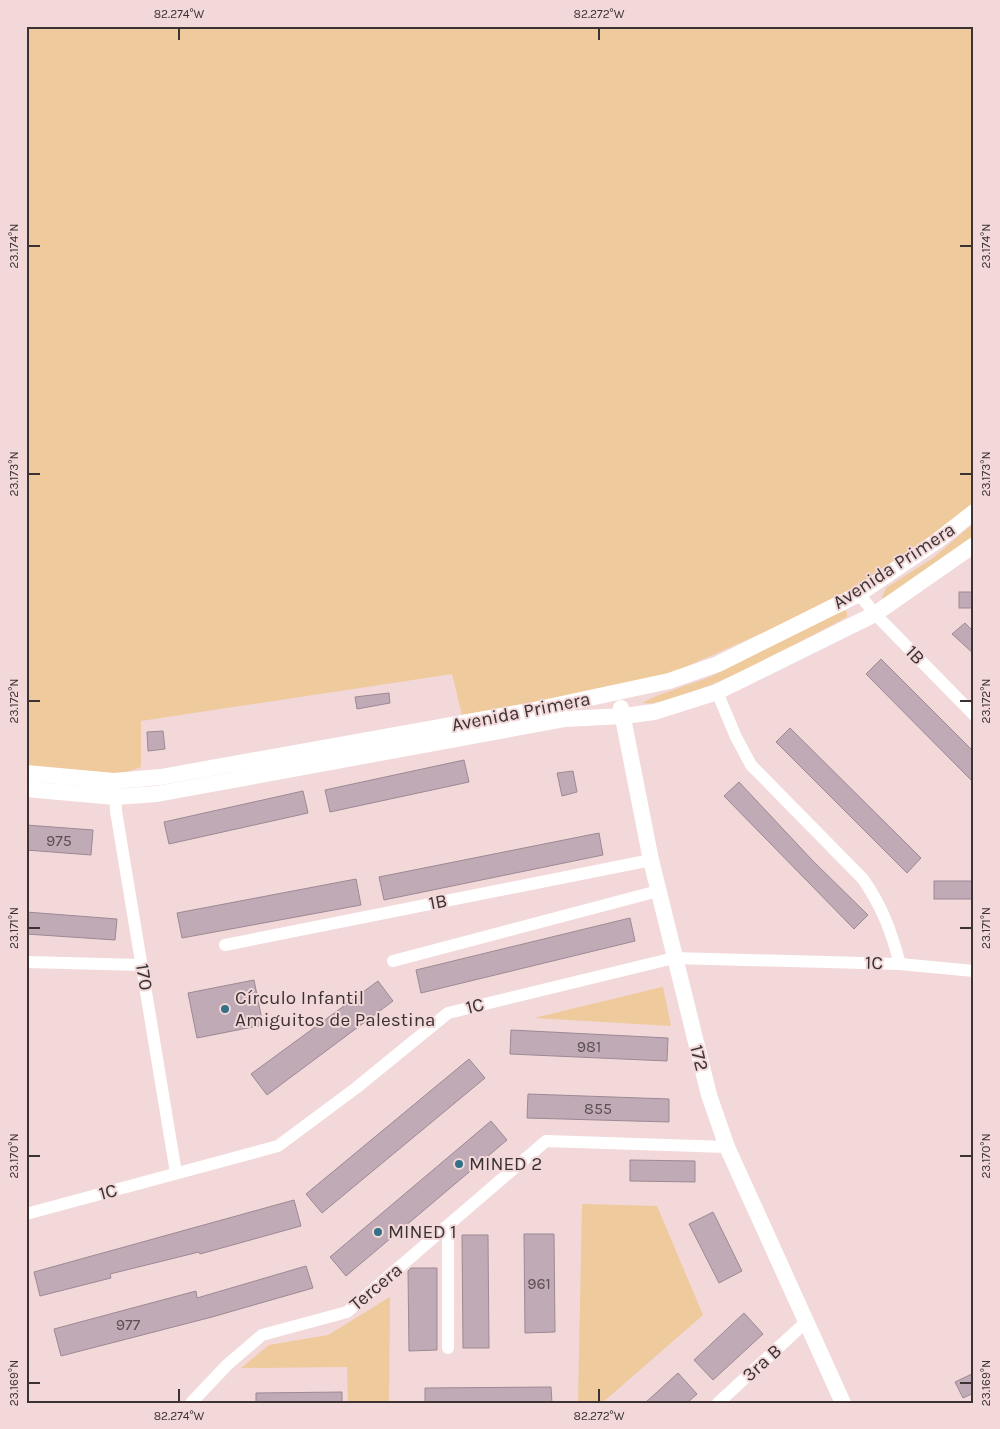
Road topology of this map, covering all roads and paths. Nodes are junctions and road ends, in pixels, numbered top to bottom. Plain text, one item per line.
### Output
1 (974, 512) edge
2 (974, 545) edge
3 (859, 594) junction
4 (875, 614) junction
5 (717, 692) junction
6 (616, 694) junction
7 (974, 715) edge
8 (624, 716) junction
9 (26, 773) edge
10 (114, 781) junction
11 (26, 789) edge
12 (115, 798) junction
13 (651, 860) junction
14 (658, 891) junction
15 (224, 945) dead end
16 (674, 958) junction
17 (393, 961) dead end
18 (26, 962) edge
19 (900, 964) junction
20 (142, 965) junction
21 (974, 971) edge
22 (727, 1147) junction
23 (176, 1173) junction
24 (26, 1214) edge
25 (448, 1226) junction
26 (806, 1322) junction
27 (448, 1348) dead end
28 (191, 1403) edge
29 (718, 1403) edge
30 (843, 1403) edge

1 - 3 street, Avenida Primera
2 - 4 street, Avenida Primera
3 - 4 street, 1B
3 - 6 street, Avenida Primera
4 - 5 street, Avenida Primera
4 - 7 street, 1B
5 - 8 street, Avenida Primera
5 - 19 street
6 - 8 street, 172
6 - 10 street, Avenida Primera
8 - 12 street, Avenida Primera
8 - 13 street, 172
9 - 10 street, Avenida Primera
10 - 12 street, 170
11 - 12 street, Avenida Primera
12 - 20 street, 170
13 - 14 street, 172
13 - 15 street, 1B
14 - 16 street, 172
14 - 17 street
16 - 19 street, 1C
16 - 22 street, 172
16 - 23 street, 1C
18 - 20 street
19 - 21 street, 1C
20 - 23 street, 170
22 - 25 street, Tercera
22 - 26 street, 172
23 - 24 street, 1C
25 - 27 street
25 - 28 street, Tercera
26 - 29 street, 3ra B
26 - 30 street, 172

